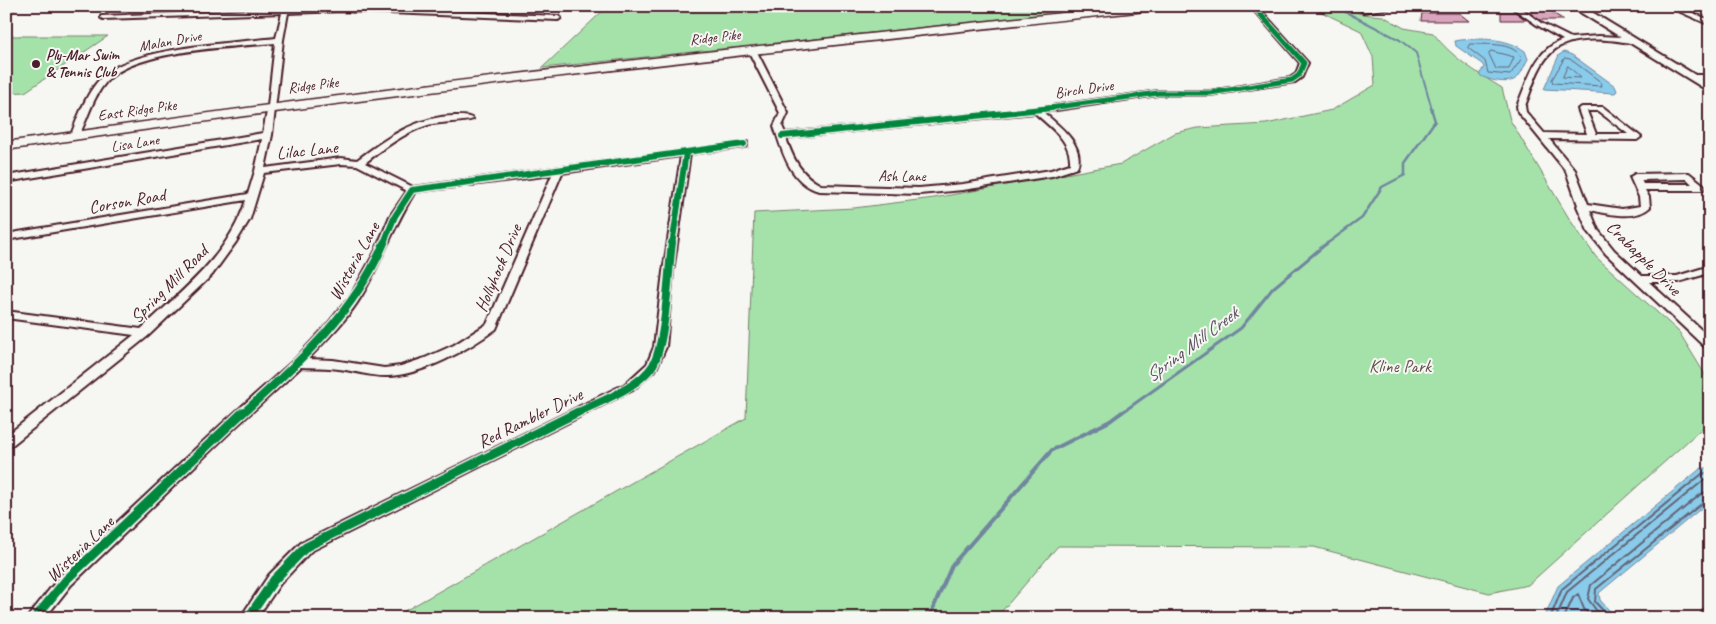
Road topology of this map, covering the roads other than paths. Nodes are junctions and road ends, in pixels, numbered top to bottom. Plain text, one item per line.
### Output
1 (16, 6) edge
2 (188, 6) edge
3 (1163, 6) edge
4 (1253, 6) edge
5 (1401, 6) edge
6 (1513, 6) edge
7 (1620, 6) edge
8 (1670, 6) edge
9 (1576, 7) edge
10 (287, 9) edge
11 (6, 10) edge
12 (1363, 10) dead end
13 (183, 16) junction
14 (103, 17) dead end
15 (558, 18) dead end
16 (1710, 23) edge
17 (279, 40) junction
18 (1630, 41) junction
19 (1567, 42) junction
20 (752, 50) junction
21 (1692, 77) junction
22 (1710, 77) edge
23 (1710, 89) edge
24 (272, 106) junction
25 (1037, 110) junction
26 (469, 119) dead end
27 (75, 135) junction
28 (268, 135) junction
29 (782, 136) junction
30 (1544, 136) junction
31 (1593, 137) junction
32 (744, 144) dead end
33 (6, 146) edge
34 (686, 153) junction
35 (359, 163) junction
36 (260, 171) junction
37 (558, 171) junction
38 (6, 178) edge
39 (1640, 187) junction
40 (412, 190) junction
41 (253, 196) junction
42 (1582, 206) junction
43 (6, 237) edge
44 (1710, 269) edge
45 (1640, 279) junction
46 (6, 314) edge
47 (144, 333) junction
48 (1710, 345) edge
49 (298, 363) junction
50 (6, 443) edge
51 (1710, 615) edge
52 (35, 618) edge
53 (248, 618) edge
54 (1707, 618) edge

1 - 11 street
2 - 13 street
3 - 20 main road, Ridge Pike
4 - 25 street, Birch Drive
5 - 12 street
6 - 19 street
7 - 9 street
8 - 16 street
9 - 18 main road
10 - 13 street
10 - 15 street
10 - 17 street, Spring Mill Road
13 - 14 street
17 - 24 street, Spring Mill Road
17 - 27 street, Malan Drive
18 - 19 street
18 - 21 main road
19 - 30 street, Crabapple Drive
20 - 24 main road, Ridge Pike
20 - 29 street, Ash Lane
21 - 22 street
21 - 23 main road
24 - 27 main road, East Ridge Pike
24 - 28 street, Spring Mill Road
25 - 29 street, Birch Drive
25 - 29 street, Ash Lane
26 - 35 street
27 - 33 main road, East Ridge Pike
28 - 36 street, Spring Mill Road
28 - 38 street, Lisa Lane
30 - 31 street
30 - 42 street, Crabapple Drive
31 - 31 street
32 - 34 street
34 - 37 street
34 - 53 street, Red Rambler Drive
35 - 36 street, Lilac Lane
35 - 40 street, Lilac Lane
36 - 41 street, Spring Mill Road
37 - 40 street
37 - 49 street, Hollyhock Drive
39 - 39 street
39 - 42 street
40 - 49 street, Wisteria Lane
41 - 43 street, Corson Road
41 - 47 street, Spring Mill Road
42 - 45 street, Crabapple Drive
44 - 45 street
45 - 48 street, Crabapple Drive
46 - 47 street
47 - 50 street, Spring Mill Road
49 - 52 street, Wisteria Lane
51 - 54 street

